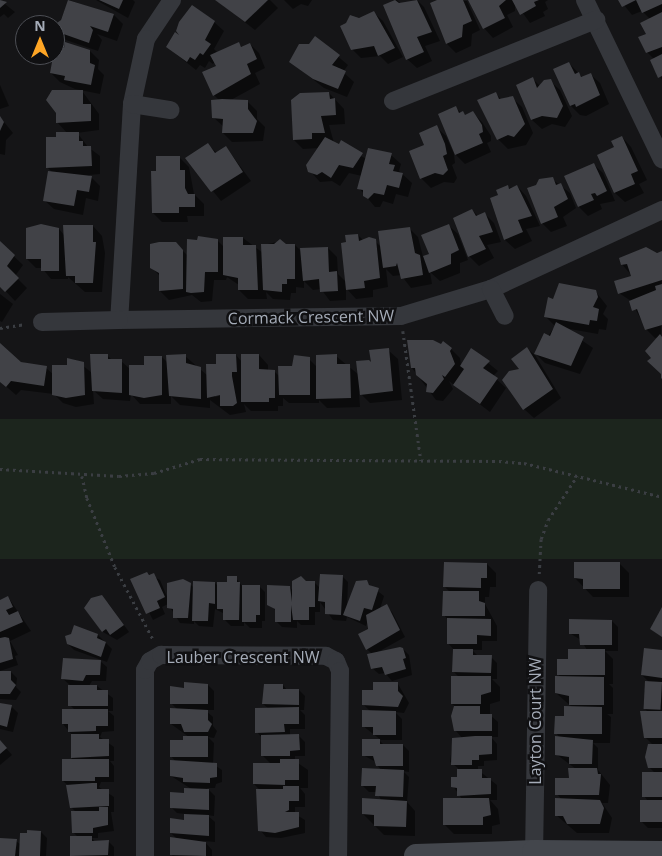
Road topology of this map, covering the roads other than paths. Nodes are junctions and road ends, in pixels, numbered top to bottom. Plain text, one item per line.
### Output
1 (172, 0) edge
2 (585, 0) edge
3 (596, 20) junction
4 (393, 101) dead end
5 (132, 104) junction
6 (171, 110) dead end
7 (662, 159) edge
8 (662, 210) edge
9 (491, 289) junction
10 (505, 316) dead end
11 (119, 320) junction
12 (42, 322) road end
13 (538, 590) road end
14 (662, 853) edge
15 (534, 854) edge
16 (145, 856) edge
17 (338, 856) edge
18 (416, 856) edge

1 - 5 street
2 - 3 street
3 - 4 street
3 - 7 street
5 - 6 street
5 - 11 street
8 - 9 street, Cormack Crescent NW
9 - 10 street
9 - 11 street, Cormack Crescent NW
11 - 12 street, Cormack Crescent NW
13 - 15 street, Layton Court NW
14 - 15 street
15 - 18 street
16 - 17 street, Lauber Crescent NW

